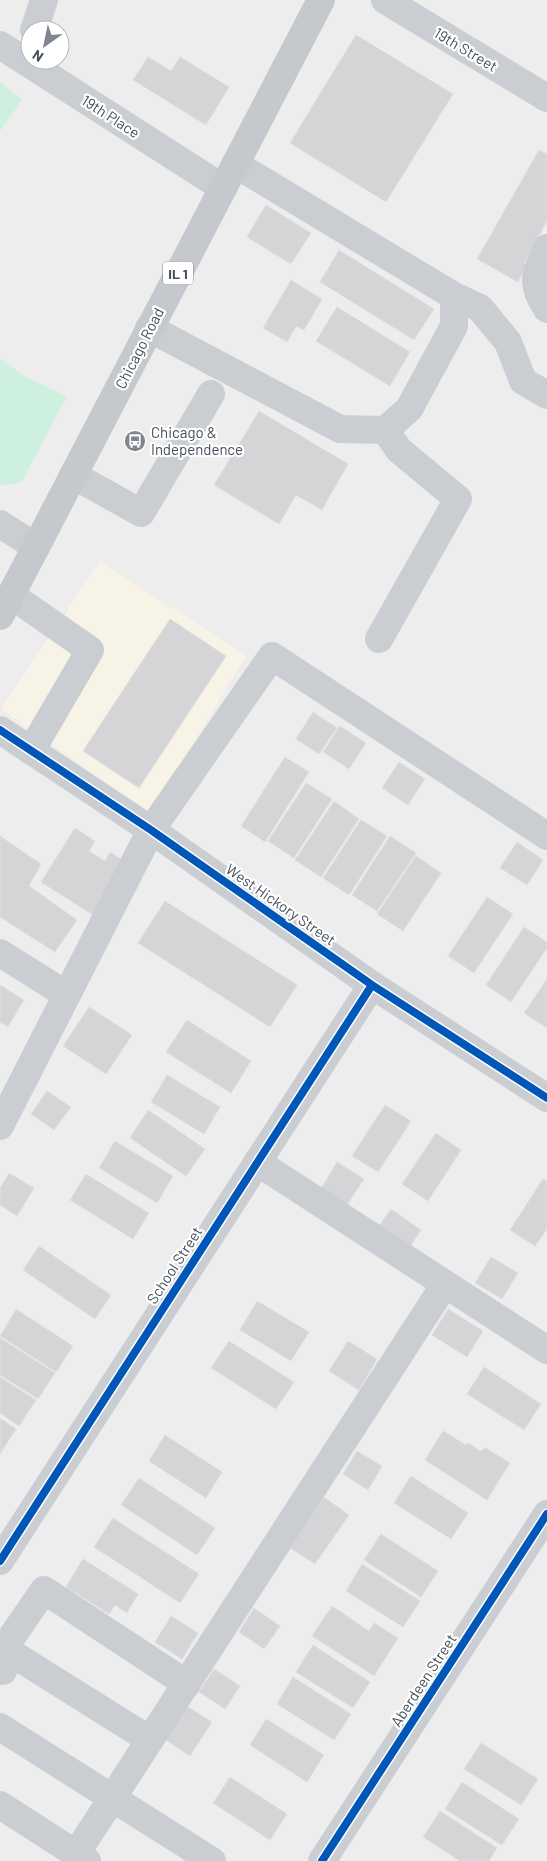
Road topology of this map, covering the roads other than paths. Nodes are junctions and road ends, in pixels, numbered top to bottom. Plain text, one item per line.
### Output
1 (44, 0) edge
2 (321, 0) edge
3 (386, 0) edge
4 (37, 20) edge
5 (17, 48) edge
6 (547, 98) edge
7 (235, 164) junction
8 (223, 188) junction
9 (547, 248) edge
10 (454, 296) junction
11 (547, 310) edge
12 (150, 328) junction
13 (210, 394) dead end
14 (547, 395) edge
15 (385, 430) junction
16 (73, 475) junction
17 (0, 524) edge
18 (36, 547) junction
19 (5, 605) edge
20 (379, 639) dead end
21 (0, 730) edge
22 (31, 751) junction
23 (152, 830) junction
24 (547, 836) edge
25 (0, 953) edge
26 (372, 985) junction
27 (67, 996) junction
28 (547, 1098) edge
29 (0, 1126) edge
30 (257, 1162) junction
31 (445, 1284) junction
32 (547, 1350) edge
33 (547, 1514) edge
34 (3, 1549) edge
35 (3, 1667) edge
36 (187, 1684) junction
37 (0, 1727) edge
38 (150, 1740) junction
39 (112, 1799) junction
40 (0, 1806) edge
41 (82, 1858) edge
42 (212, 1861) edge
43 (322, 1861) edge

1 - 4 street
2 - 7 main road, Chicago Road / IL 1
3 - 6 street, 19th Street
5 - 8 street, 19th Place
7 - 8 main road, Chicago Road / IL 1
7 - 10 street
8 - 12 main road, Chicago Road / IL 1
9 - 11 street
10 - 14 street
10 - 15 street
12 - 15 street
12 - 16 main road, Chicago Road / IL 1
13 - 16 street
15 - 20 street
16 - 18 main road, Chicago Road / IL 1
17 - 18 street
18 - 19 main road, Chicago Road / IL 1
19 - 22 street
21 - 22 street, West Hickory Street
22 - 23 street, West Hickory Street
23 - 24 street
23 - 26 street, West Hickory Street
23 - 27 street
25 - 27 street
26 - 28 street, West Hickory Street
26 - 30 street, School Street
27 - 29 street
30 - 31 street
30 - 34 street, School Street
31 - 32 street
31 - 36 street
33 - 43 street, Aberdeen Street
35 - 36 street
35 - 38 street
36 - 38 street
37 - 39 street
38 - 39 street
39 - 41 street
39 - 42 street
40 - 41 street

